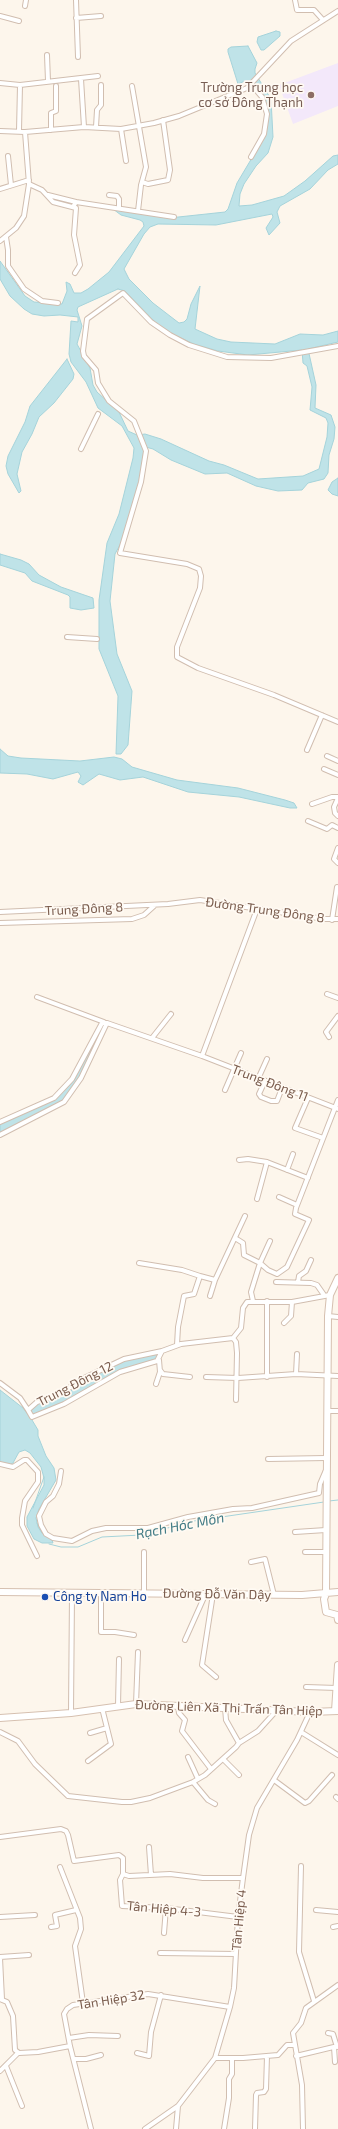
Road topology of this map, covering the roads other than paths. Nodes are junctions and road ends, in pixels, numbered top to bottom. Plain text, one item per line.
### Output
1 (26, 0) edge
2 (76, 0) edge
3 (295, 0) edge
4 (25, 6) dead end
5 (338, 11) edge
6 (0, 16) edge
7 (101, 16) dead end
8 (76, 18) junction
9 (19, 20) dead end
10 (323, 20) junction
11 (47, 55) dead end
12 (78, 57) dead end
13 (98, 76) dead end
14 (81, 79) junction
15 (48, 81) junction
16 (0, 83) edge
17 (20, 85) junction
18 (101, 85) dead end
19 (56, 86) dead end
20 (132, 86) dead end
21 (248, 87) junction
22 (163, 120) junction
23 (139, 126) junction
24 (84, 127) junction
25 (96, 127) junction
26 (121, 129) junction
27 (51, 130) junction
28 (0, 131) edge
29 (19, 131) junction
30 (25, 132) junction
31 (8, 156) dead end
32 (252, 157) dead end
33 (126, 161) dead end
34 (29, 182) junction
35 (142, 182) junction
36 (11, 185) junction
37 (0, 188) edge
38 (46, 194) junction
39 (109, 195) dead end
40 (76, 202) junction
41 (73, 207) junction
42 (118, 208) junction
43 (138, 211) junction
44 (174, 217) dead end
45 (6, 237) junction
46 (0, 241) edge
47 (75, 273) dead end
48 (58, 303) dead end
49 (338, 346) edge
50 (98, 414) dead end
51 (81, 449) dead end
52 (67, 637) dead end
53 (96, 639) dead end
54 (322, 715) junction
55 (338, 722) edge
56 (306, 750) dead end
57 (327, 756) dead end
58 (338, 761) edge
59 (324, 770) dead end
60 (338, 775) edge
61 (338, 798) edge
62 (312, 804) dead end
63 (338, 816) edge
64 (308, 821) dead end
65 (338, 828) edge
66 (338, 848) edge
67 (338, 863) edge
68 (337, 887) dead end
69 (168, 904) joint
70 (154, 905) junction
71 (257, 909) junction
72 (0, 912) edge
73 (338, 919) edge
74 (332, 920) junction
75 (0, 923) edge
76 (327, 994) dead end
77 (37, 997) dead end
78 (338, 998) edge
79 (171, 1014) dead end
80 (338, 1016) edge
81 (106, 1022) junction
82 (329, 1037) dead end
83 (152, 1038) junction
84 (241, 1053) dead end
85 (202, 1056) junction
86 (267, 1060) dead end
87 (234, 1069) junction
88 (258, 1078) junction
89 (264, 1081) junction
90 (282, 1088) junction
91 (225, 1090) dead end
92 (308, 1098) junction
93 (338, 1100) edge
94 (336, 1109) edge
95 (0, 1122) edge
96 (0, 1135) edge
97 (323, 1138) junction
98 (293, 1154) dead end
99 (239, 1160) dead end
100 (267, 1162) junction
101 (287, 1170) junction
102 (308, 1178) junction
103 (279, 1197) dead end
104 (257, 1199) dead end
105 (297, 1205) junction
106 (245, 1216) dead end
107 (235, 1238) junction
108 (270, 1241) dead end
109 (310, 1260) dead end
110 (260, 1263) junction
111 (139, 1264) dead end
112 (200, 1276) junction
113 (338, 1278) edge
114 (215, 1280) junction
115 (276, 1282) dead end
116 (298, 1282) junction
117 (327, 1295) junction
118 (210, 1296) dead end
119 (253, 1301) junction
120 (267, 1301) junction
121 (292, 1302) junction
122 (328, 1316) junction
123 (338, 1317) edge
124 (284, 1323) dead end
125 (233, 1338) junction
126 (177, 1345) junction
127 (162, 1351) junction
128 (297, 1354) dead end
129 (159, 1360) junction
130 (160, 1370) junction
131 (296, 1374) junction
132 (206, 1376) dead end
133 (267, 1376) junction
134 (328, 1376) junction
135 (338, 1376) edge
136 (190, 1377) dead end
137 (238, 1378) junction
138 (0, 1383) edge
139 (156, 1384) dead end
140 (236, 1400) dead end
141 (28, 1410) junction
142 (327, 1411) junction
143 (338, 1411) edge
144 (326, 1458) junction
145 (268, 1459) dead end
146 (0, 1464) edge
147 (327, 1470) junction
148 (61, 1471) dead end
149 (326, 1530) junction
150 (295, 1532) dead end
151 (144, 1552) dead end
152 (305, 1552) dead end
153 (326, 1552) junction
154 (37, 1556) dead end
155 (251, 1562) dead end
156 (0, 1592) edge
157 (338, 1592) edge
158 (72, 1593) junction
159 (101, 1593) junction
160 (144, 1593) junction
161 (206, 1593) junction
162 (213, 1594) junction
163 (326, 1594) junction
164 (274, 1595) junction
165 (338, 1617) edge
166 (134, 1635) dead end
167 (185, 1640) dead end
168 (138, 1652) dead end
169 (119, 1659) dead end
170 (338, 1665) edge
171 (216, 1677) dead end
172 (306, 1687) dead end
173 (338, 1688) edge
174 (136, 1704) junction
175 (118, 1706) junction
176 (178, 1706) junction
177 (102, 1708) junction
178 (225, 1708) junction
179 (277, 1710) junction
180 (336, 1711) edge
181 (310, 1712) junction
182 (71, 1713) junction
183 (0, 1718) edge
184 (107, 1728) junction
185 (0, 1732) edge
186 (302, 1732) junction
187 (90, 1733) dead end
188 (239, 1743) junction
189 (338, 1755) edge
190 (188, 1758) dead end
191 (223, 1759) junction
192 (88, 1761) dead end
193 (211, 1769) junction
194 (332, 1775) dead end
195 (239, 1776) dead end
196 (198, 1779) junction
197 (274, 1780) junction
198 (193, 1782) junction
199 (215, 1804) dead end
200 (0, 1837) edge
201 (149, 1847) dead end
202 (302, 1866) dead end
203 (60, 1867) dead end
204 (124, 1874) junction
205 (151, 1875) junction
206 (243, 1878) junction
207 (166, 1908) junction
208 (76, 1910) junction
209 (316, 1910) dead end
210 (338, 1912) edge
211 (35, 1915) dead end
212 (238, 1917) junction
213 (0, 1918) edge
214 (51, 1927) dead end
215 (164, 1934) dead end
216 (160, 1953) dead end
217 (236, 1954) junction
218 (29, 1955) dead end
219 (0, 1958) edge
220 (338, 1985) edge
221 (161, 1996) junction
222 (1, 1999) edge
223 (314, 2001) junction
224 (83, 2003) junction
225 (230, 2007) junction
226 (328, 2033) dead end
227 (118, 2036) dead end
228 (69, 2038) junction
229 (294, 2045) junction
230 (70, 2046) junction
231 (336, 2047) edge
232 (18, 2053) junction
233 (137, 2053) dead end
234 (101, 2055) dead end
235 (267, 2056) junction
236 (296, 2056) junction
237 (215, 2058) junction
238 (232, 2058) junction
239 (74, 2059) junction
240 (335, 2062) dead end
241 (6, 2066) junction
242 (0, 2071) edge
243 (22, 2106) dead end
244 (178, 2106) junction
245 (91, 2129) edge
246 (144, 2129) edge
247 (176, 2129) edge
248 (224, 2129) edge
249 (255, 2129) edge
250 (303, 2129) edge

1 - 4 street
2 - 8 street
3 - 10 street
5 - 10 street
6 - 9 street
7 - 8 street
8 - 12 street
10 - 21 street
11 - 15 street
13 - 14 street
14 - 15 street
14 - 24 street
15 - 17 street
16 - 17 street
17 - 29 street
18 - 25 street
19 - 27 street
20 - 23 street
21 - 22 street
21 - 32 street
22 - 23 street
22 - 35 street
23 - 26 street
23 - 35 street
24 - 25 street
24 - 27 street
25 - 26 street
26 - 33 street
27 - 30 street
28 - 29 street
29 - 30 street
30 - 34 street
31 - 36 street
34 - 36 street
34 - 38 street
34 - 45 street
35 - 43 street
36 - 37 street
38 - 40 street
38 - 41 street
39 - 42 street
40 - 41 street
40 - 42 street
41 - 47 street
42 - 43 street
43 - 44 street
45 - 46 street
45 - 48 street
49 - 54 street
50 - 51 street
52 - 53 street
54 - 55 street
54 - 56 street
57 - 58 street
59 - 60 street
61 - 62 street
61 - 63 street
64 - 65 street
66 - 67 street
68 - 74 street
69 - 70 street, Trung Đông 8
69 - 71 street, Đường Trung Đông 8
70 - 72 street, Trung Đông 8
70 - 75 street
71 - 74 street, Đường Trung Đông 8
71 - 85 street
73 - 74 street, Đường Trung Đông 8
76 - 78 street
77 - 81 street, Trung Đông 11
79 - 83 street
80 - 82 street
81 - 83 street, Trung Đông 11
81 - 95 street
81 - 96 street
83 - 85 street, Trung Đông 11
84 - 87 street
85 - 87 street, Trung Đông 11
86 - 88 street
87 - 88 street, Trung Đông 11
87 - 91 street
88 - 89 street, Trung Đông 11
89 - 90 street, Trung Đông 11
89 - 90 street
90 - 92 street, Trung Đông 11
92 - 94 street, Trung Đông 11
92 - 97 street
93 - 94 street
94 - 97 street
97 - 102 street
98 - 101 street
99 - 100 street
100 - 101 street
100 - 104 street
101 - 102 street
102 - 105 street
103 - 105 street
105 - 110 street
106 - 107 street
107 - 110 street
107 - 114 street
108 - 110 street
109 - 116 street
110 - 119 street
111 - 112 street
112 - 114 street
112 - 126 street
113 - 117 main road
114 - 118 street
115 - 116 street
116 - 117 street
117 - 121 street
117 - 122 main road
119 - 120 street
119 - 125 street
120 - 121 street
120 - 133 street
121 - 124 street
122 - 123 street
122 - 134 main road
125 - 126 street, Trung Đông 12
125 - 137 street
126 - 127 street, Trung Đông 12
127 - 129 street
127 - 141 street, Trung Đông 12
128 - 131 street
129 - 130 street
129 - 141 street
130 - 136 street
130 - 139 street
131 - 133 street
131 - 134 street
132 - 137 street
133 - 137 street
134 - 135 street
134 - 142 main road
137 - 140 street
138 - 141 street, Trung Đông 12
142 - 143 street
142 - 144 main road
144 - 145 street
144 - 147 main road
146 - 154 street
147 - 148 street
147 - 149 main road
149 - 150 street
149 - 153 main road
151 - 160 street
152 - 153 street
153 - 163 main road
155 - 164 street
156 - 158 main road, Đường Đỗ Văn Dậy
157 - 163 main road, Đường Đỗ Văn Dậy
158 - 159 main road, Đường Đỗ Văn Dậy
158 - 182 street
159 - 160 main road, Đường Đỗ Văn Dậy
159 - 166 street
160 - 161 main road, Đường Đỗ Văn Dậy
161 - 162 main road, Đường Đỗ Văn Dậy
161 - 167 street
162 - 164 main road, Đường Đỗ Văn Dậy
162 - 171 street
163 - 164 main road, Đường Đỗ Văn Dậy
163 - 165 main road
168 - 174 street
169 - 175 street
170 - 173 main road
172 - 173 street
173 - 180 main road
174 - 175 main road, Đường Liên Xã Thị Trấn Tân Hiệp
174 - 176 main road, Đường Liên Xã Thị Trấn Tân Hiệp
175 - 177 main road, Đường Liên Xã Thị Trấn Tân Hiệp
176 - 178 main road, Đường Liên Xã Thị Trấn Tân Hiệp
176 - 193 street
177 - 182 main road, Đường Liên Xã Thị Trấn Tân Hiệp
177 - 184 street
178 - 179 main road, Đường Liên Xã Thị Trấn Tân Hiệp
178 - 188 street
179 - 181 main road, Đường Liên Xã Thị Trấn Tân Hiệp
179 - 188 street
180 - 181 main road, Đường Liên Xã Thị Trấn Tân Hiệp
181 - 186 street, Tân Hiệp 4
182 - 183 main road, Đường Liên Xã Thị Trấn Tân Hiệp
184 - 187 street
184 - 192 street
185 - 198 street
186 - 189 street
186 - 197 street, Tân Hiệp 4
188 - 191 street
190 - 196 street
191 - 193 street
191 - 195 street
193 - 196 street
194 - 197 street
196 - 198 street
197 - 206 street, Tân Hiệp 4
198 - 199 street
200 - 204 street
201 - 205 street
202 - 223 street
203 - 208 street
204 - 205 street
204 - 207 street, Tân Hiệp 4-3
205 - 206 street
206 - 212 street, Tân Hiệp 4
207 - 212 street, Tân Hiệp 4-3
207 - 215 street
208 - 214 street
208 - 224 street
209 - 210 street
211 - 213 street
212 - 217 street, Tân Hiệp 4
216 - 217 street
217 - 225 street, Tân Hiệp 4
218 - 219 street
219 - 222 street
220 - 223 street
221 - 224 street, Tân Hiệp 32
221 - 225 street, Tân Hiệp 32
221 - 233 street
222 - 232 street
223 - 229 street
224 - 228 street, Tân Hiệp 32
225 - 237 street, Tân Hiệp 4
226 - 231 street
227 - 228 street
228 - 230 street, Tân Hiệp 32
229 - 235 street
229 - 236 street
230 - 232 street
230 - 239 street, Tân Hiệp 32
231 - 236 street
231 - 240 street
232 - 241 street
234 - 239 street
235 - 238 street
235 - 249 street
236 - 250 street
237 - 238 street
237 - 244 street, Tân Hiệp 4
238 - 248 street
239 - 245 street, Tân Hiệp 32
241 - 242 street
241 - 243 street
244 - 246 street
244 - 247 street

